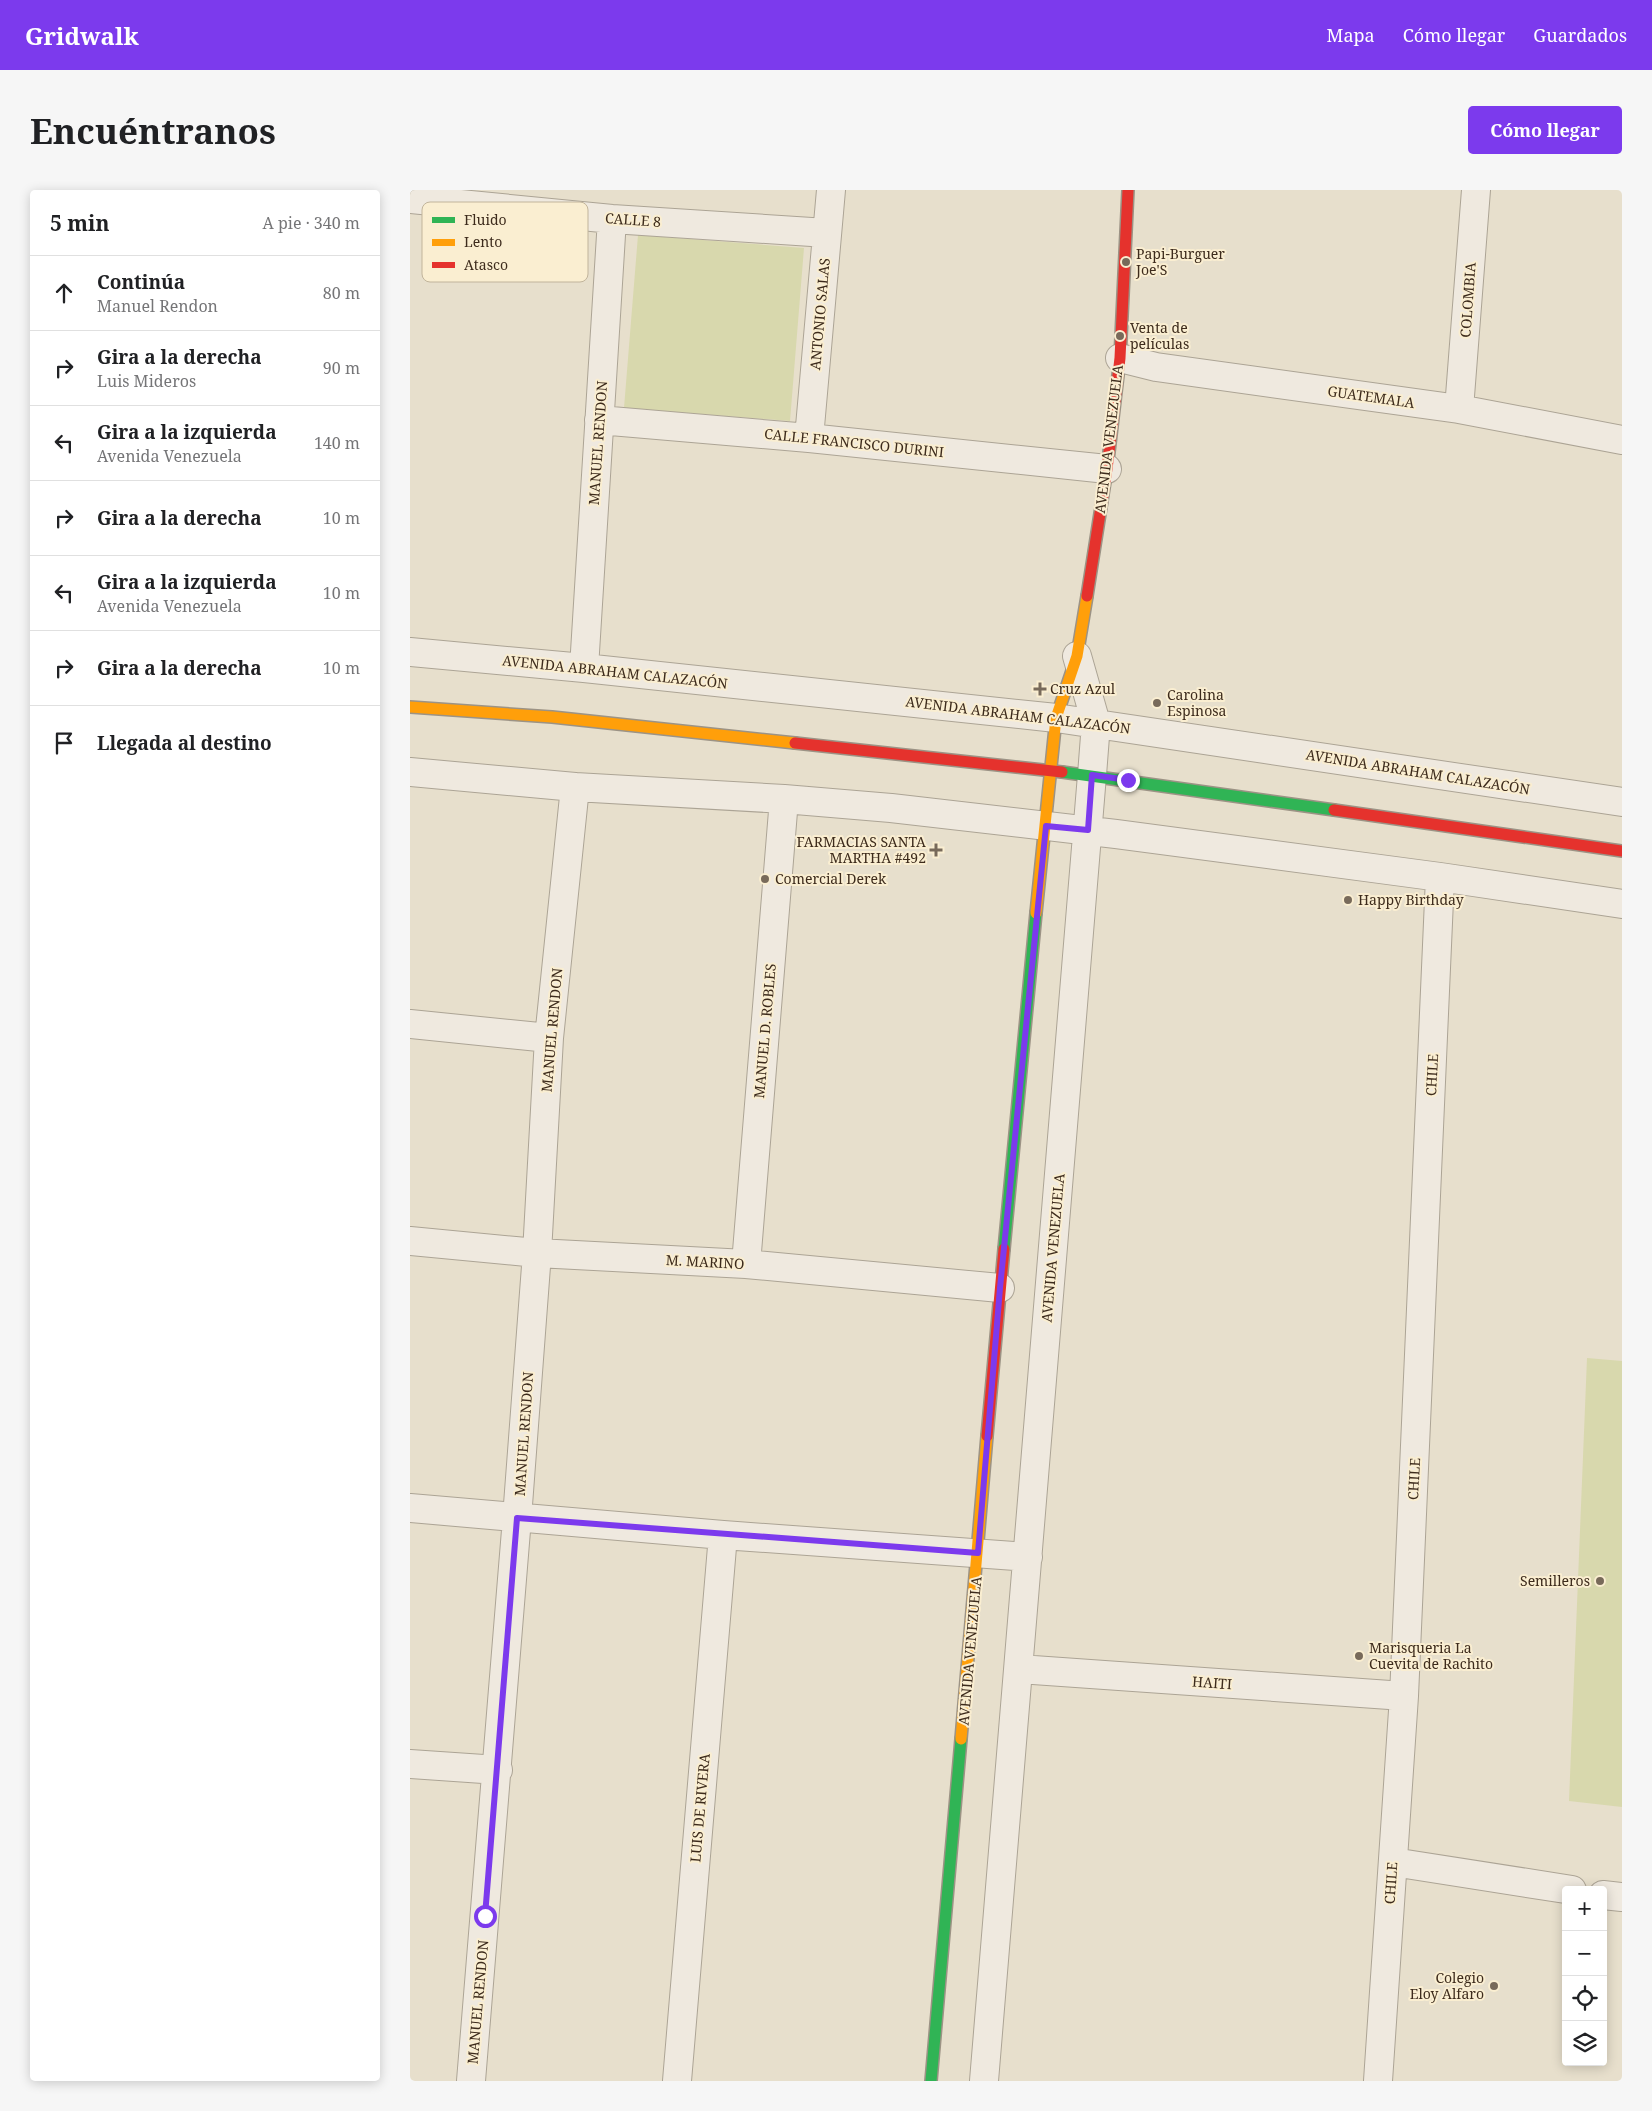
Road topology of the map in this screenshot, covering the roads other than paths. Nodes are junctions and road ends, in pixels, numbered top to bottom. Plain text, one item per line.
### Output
1 (831, 190) edge
2 (1128, 190) edge
3 (1476, 190) edge
4 (410, 199) edge
5 (440, 202) edge
6 (588, 217) edge
7 (612, 219) junction
8 (827, 233) junction
9 (1120, 358) junction
10 (1459, 409) junction
11 (599, 420) junction
12 (809, 438) junction
13 (1622, 440) edge
14 (1108, 469) junction
15 (410, 652) edge
16 (1077, 656) junction
17 (584, 668) junction
18 (410, 706) edge
19 (1056, 718) junction
20 (1096, 723) junction
21 (1050, 770) junction
22 (410, 772) edge
23 (1092, 775) junction
24 (575, 787) junction
25 (784, 799) junction
26 (1622, 802) edge
27 (1046, 826) junction
28 (1088, 830) junction
29 (1622, 852) edge
30 (1440, 877) junction
31 (1622, 904) edge
32 (410, 1024) edge
33 (549, 1038) junction
34 (410, 1241) edge
35 (537, 1253) junction
36 (746, 1264) junction
37 (1000, 1288) junction
38 (410, 1508) edge
39 (517, 1518) junction
40 (723, 1534) junction
41 (978, 1553) junction
42 (1028, 1557) junction
43 (1019, 1669) junction
44 (1404, 1696) junction
45 (410, 1764) edge
46 (498, 1770) junction
47 (1393, 1862) junction
48 (1562, 1888) edge
49 (1607, 1895) edge
50 (1622, 1898) edge
51 (471, 2081) edge
52 (677, 2081) edge
53 (931, 2081) edge
54 (984, 2081) edge
55 (1378, 2081) edge

1 - 8 street, ANTONIO SALAS
2 - 9 street, AVENIDA VENEZUELA
3 - 10 street, COLOMBIA
4 - 5 street, CALLE 8
6 - 7 street, CALLE 8
7 - 8 street, CALLE 8
7 - 11 street, MANUEL RENDON
8 - 12 street, ANTONIO SALAS
9 - 10 street, GUATEMALA
9 - 14 street, AVENIDA VENEZUELA
10 - 13 street, GUATEMALA
11 - 12 street, CALLE FRANCISCO DURINI
11 - 17 street, MANUEL RENDON
12 - 14 street, CALLE FRANCISCO DURINI
14 - 16 street, AVENIDA VENEZUELA
15 - 17 street, AVENIDA ABRAHAM CALAZACÓN
16 - 19 street, AVENIDA VENEZUELA
16 - 20 street, AVENIDA VENEZUELA
17 - 19 street, AVENIDA ABRAHAM CALAZACÓN
18 - 21 street
19 - 20 street, AVENIDA ABRAHAM CALAZACÓN
19 - 21 street, AVENIDA VENEZUELA
20 - 23 street, AVENIDA VENEZUELA
20 - 26 street, AVENIDA ABRAHAM CALAZACÓN
21 - 23 street
21 - 27 street, AVENIDA VENEZUELA
22 - 24 street
23 - 28 street, AVENIDA VENEZUELA
23 - 29 street
24 - 25 street
24 - 33 street, MANUEL RENDON
25 - 27 street
25 - 36 street, MANUEL D. ROBLES
27 - 28 street
27 - 37 street, AVENIDA VENEZUELA
28 - 30 street
28 - 42 street, AVENIDA VENEZUELA
30 - 31 street
30 - 44 street, CHILE
32 - 33 street
33 - 35 street, MANUEL RENDON
34 - 35 street, M. MARINO
35 - 36 street, M. MARINO
35 - 39 street, MANUEL RENDON
36 - 37 street, M. MARINO
37 - 41 street, AVENIDA VENEZUELA
38 - 39 street
39 - 40 street
39 - 46 street, MANUEL RENDON
40 - 41 street
40 - 52 street, LUIS DE RIVERA
41 - 42 street
41 - 53 street, AVENIDA VENEZUELA
42 - 43 street, AVENIDA VENEZUELA
43 - 44 street, HAITI
43 - 54 street, AVENIDA VENEZUELA
44 - 47 street, CHILE
45 - 46 street
46 - 51 street, MANUEL RENDON
47 - 48 street
47 - 55 street, CHILE
49 - 50 street

